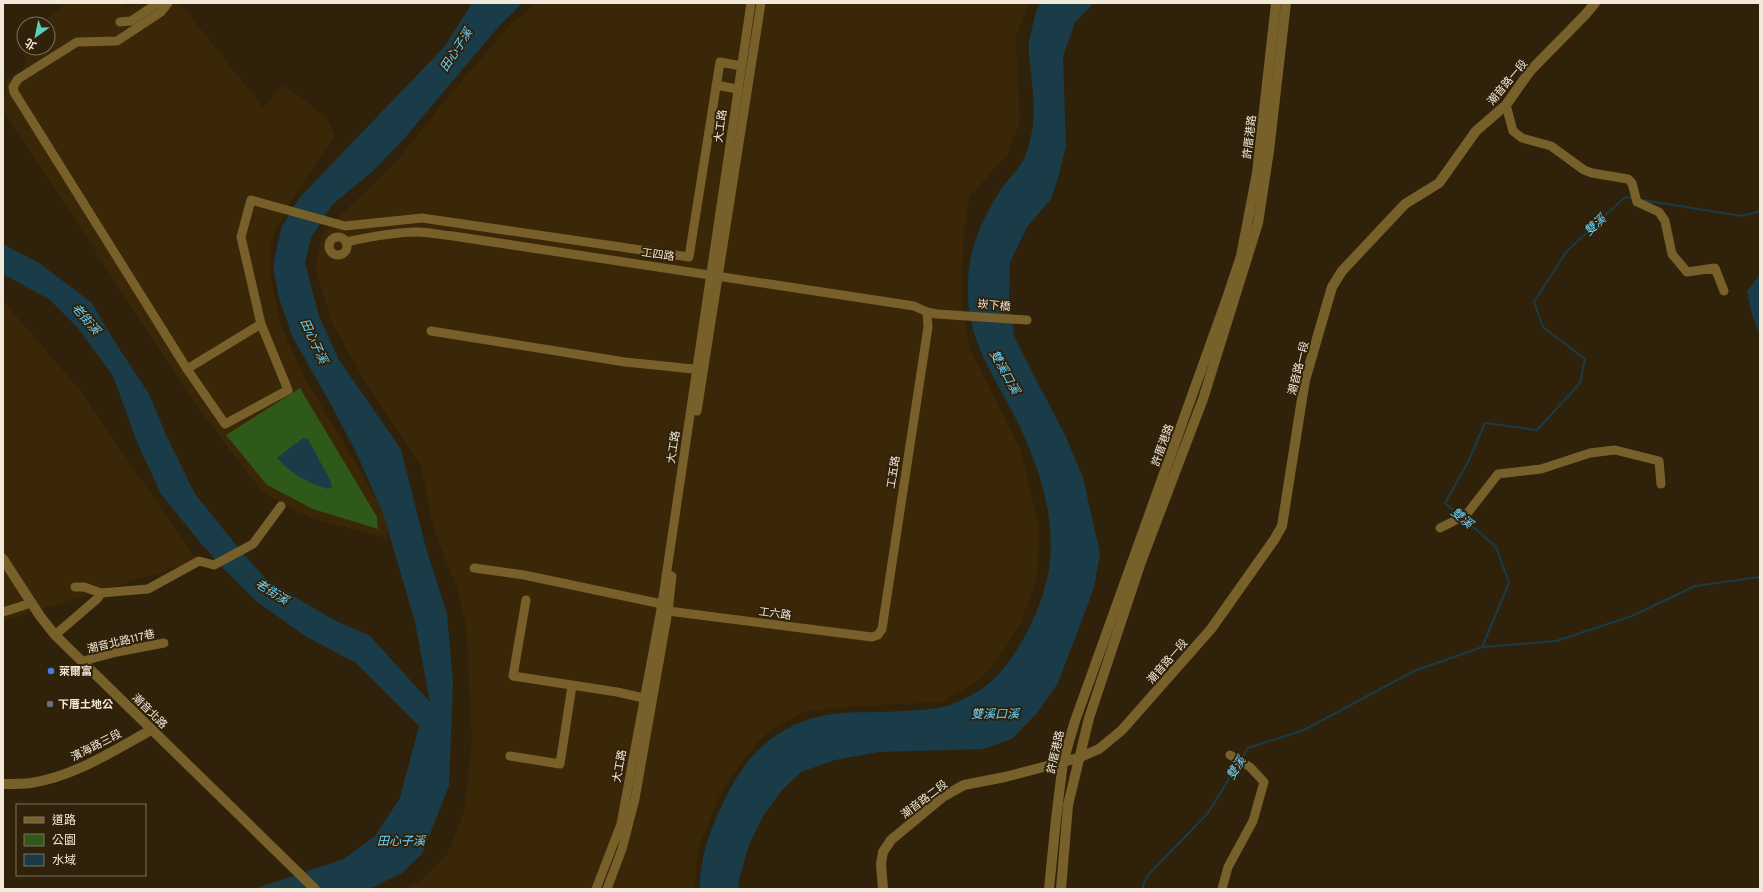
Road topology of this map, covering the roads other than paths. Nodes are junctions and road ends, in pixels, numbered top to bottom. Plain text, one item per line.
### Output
1 (158, 3) edge
2 (168, 3) edge
3 (751, 3) edge
4 (761, 3) edge
5 (1276, 3) edge
6 (1286, 3) edge
7 (1595, 3) edge
8 (120, 22) dead end
9 (741, 66) junction
10 (716, 86) junction
11 (737, 89) junction
12 (1506, 105) junction
13 (346, 242) dead end
14 (715, 275) junction
15 (1238, 277) junction
16 (1724, 292) dead end
17 (927, 312) junction
18 (964, 314) joint
19 (1024, 320) dead end
20 (261, 324) junction
21 (431, 331) dead end
22 (187, 369) junction
23 (700, 370) junction
24 (1661, 484) dead end
25 (281, 506) dead end
26 (1440, 528) dead end
27 (3, 559) edge
28 (474, 568) dead end
29 (75, 587) dead end
30 (101, 593) junction
31 (526, 600) dead end
32 (31, 603) junction
33 (665, 608) junction
34 (3, 612) edge
35 (55, 635) junction
36 (878, 635) joint
37 (164, 643) dead end
38 (83, 661) junction
39 (572, 686) junction
40 (643, 698) junction
41 (653, 700) junction
42 (151, 730) junction
43 (510, 756) dead end
44 (1237, 759) dead end
45 (1071, 760) junction
46 (3, 784) edge
47 (315, 889) edge
48 (596, 889) edge
49 (607, 889) edge
50 (883, 889) edge
51 (1049, 889) edge
52 (1061, 889) edge
53 (1222, 889) edge

1 - 8 street
2 - 22 street
3 - 9 street, 大工路
4 - 14 street, 大工路
5 - 15 street, 許厝港路
6 - 15 street, 許厝港路
7 - 12 street, 潮音路一段
9 - 10 street
9 - 11 street, 大工路
10 - 11 street
10 - 20 street
11 - 14 street, 大工路
12 - 16 street
12 - 45 street, 潮音路一段
13 - 14 street, 工四路
14 - 17 street, 工四路
14 - 23 street, 大工路
15 - 45 street, 許厝港路
15 - 45 street, 許厝港路
17 - 18 street, 工四路
17 - 36 street, 工五路
18 - 19 street, 崁下橋
20 - 22 street
20 - 22 street
21 - 23 street
23 - 33 street, 大工路
24 - 26 street
25 - 30 street
27 - 32 street, 潮音北路
28 - 33 street, 工六路
29 - 30 street
30 - 35 street
31 - 39 street
32 - 34 street
32 - 35 street, 潮音北路
33 - 36 street, 工六路
33 - 40 street, 大工路
33 - 41 street, 大工路
35 - 38 street, 潮音北路
37 - 38 street, 潮音北路117巷
38 - 42 street, 潮音北路
39 - 40 street
39 - 43 street
40 - 41 street
40 - 48 street, 大工路
41 - 49 street, 大工路
42 - 46 street, 濱海路三段
42 - 47 street, 潮音北路
44 - 53 street
45 - 50 street, 潮音路二段
45 - 51 street, 許厝港路
45 - 52 street, 許厝港路

